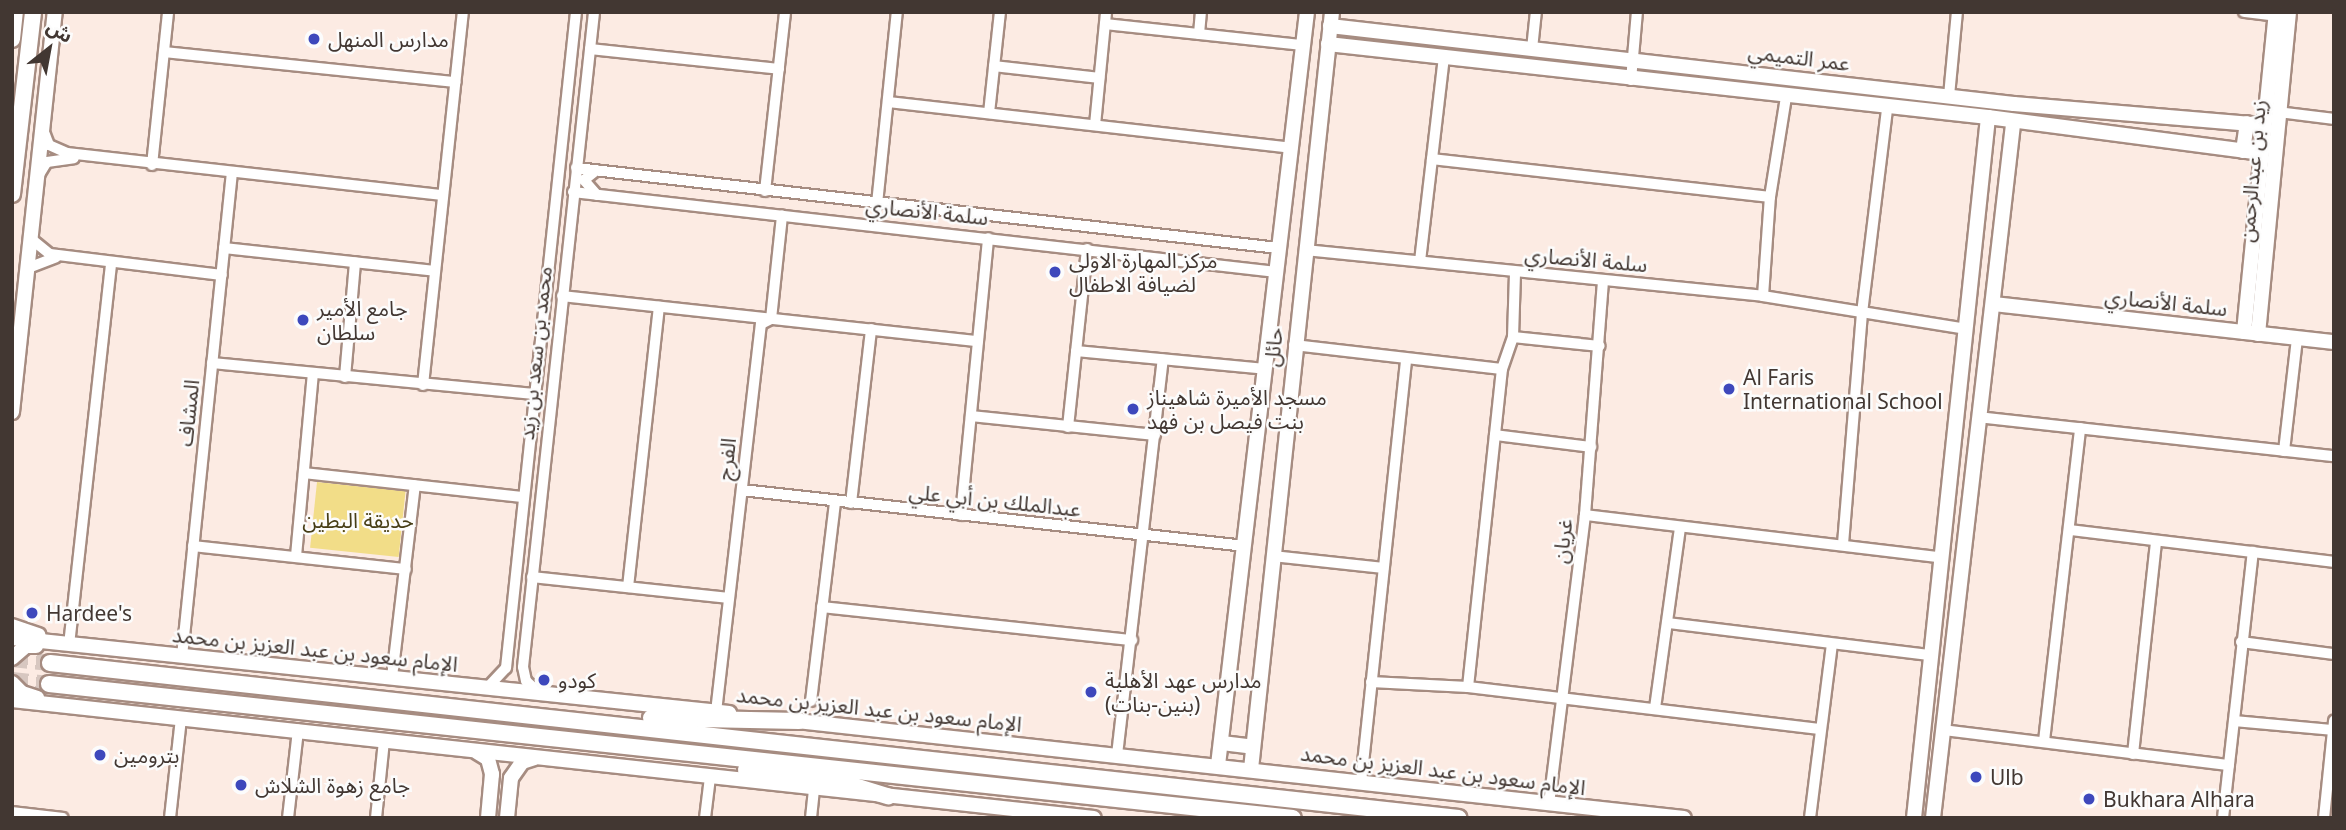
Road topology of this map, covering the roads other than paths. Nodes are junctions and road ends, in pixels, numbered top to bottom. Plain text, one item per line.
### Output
1 (15, 12) edge
2 (33, 12) edge
3 (55, 12) edge
4 (168, 12) edge
5 (463, 12) edge
6 (576, 12) edge
7 (594, 12) edge
8 (785, 12) edge
9 (898, 12) edge
10 (1000, 12) edge
11 (1106, 12) edge
12 (1201, 12) edge
13 (1307, 12) edge
14 (1536, 12) edge
15 (1637, 12) edge
16 (1957, 12) edge
17 (2244, 12) edge
18 (2280, 14) edge
19 (1331, 19) edge
20 (1105, 24) junction
21 (1199, 34) junction
22 (12, 39) edge
23 (1328, 44) junction
24 (1303, 45) junction
25 (590, 49) junction
26 (1532, 49) junction
27 (164, 52) junction
28 (1633, 57) junction
29 (1444, 58) junction
30 (994, 66) junction
31 (779, 69) junction
32 (1099, 78) junction
33 (1631, 79) junction
34 (455, 82) junction
35 (1949, 96) junction
36 (1786, 97) junction
37 (888, 102) junction
38 (2014, 104) junction
39 (1886, 109) junction
40 (2278, 112) junction
41 (989, 113) junction
42 (1988, 117) junction
43 (2334, 119) edge
44 (2247, 123) junction
45 (2013, 124) junction
46 (1094, 125) junction
47 (2263, 125) junction
48 (42, 128) junction
49 (1292, 148) junction
50 (2243, 150) junction
51 (2262, 153) junction
52 (102, 158) junction
53 (1432, 159) junction
54 (152, 165) junction
55 (576, 168) junction
56 (598, 170) junction
57 (232, 173) junction
58 (38, 176) junction
59 (765, 191) junction
60 (573, 192) junction
61 (12, 194) edge
62 (443, 195) junction
63 (597, 195) junction
64 (1770, 197) junction
65 (877, 204) junction
66 (782, 216) junction
67 (29, 237) junction
68 (988, 238) junction
69 (225, 248) junction
70 (1278, 248) junction
71 (1087, 249) junction
72 (1305, 250) junction
73 (68, 257) junction
74 (1420, 261) junction
75 (111, 262) junction
76 (355, 262) junction
77 (28, 268) junction
78 (435, 271) junction
79 (1276, 272) junction
80 (1515, 273) junction
81 (222, 275) junction
82 (1603, 282) junction
83 (562, 296) junction
84 (1763, 296) junction
85 (1994, 304) junction
86 (660, 307) junction
87 (1862, 313) junction
88 (771, 318) junction
89 (870, 329) junction
90 (1966, 329) junction
91 (2251, 333) junction
92 (1513, 337) junction
93 (2297, 338) junction
94 (978, 341) junction
95 (2334, 342) edge
96 (1294, 345) junction
97 (1600, 346) junction
98 (1076, 351) junction
99 (1163, 360) junction
100 (1406, 360) junction
101 (212, 363) junction
102 (1265, 369) junction
103 (1502, 369) junction
104 (313, 374) junction
105 (345, 377) junction
106 (423, 385) junction
107 (531, 394) junction
108 (12, 412) edge
109 (971, 416) junction
110 (1978, 417) junction
111 (1068, 427) junction
112 (2080, 428) junction
113 (1155, 435) junction
114 (1495, 435) junction
115 (1591, 447) junction
116 (2284, 451) junction
117 (2334, 456) edge
118 (304, 473) junction
119 (415, 485) junction
120 (742, 490) junction
121 (522, 497) junction
122 (835, 502) junction
123 (851, 503) junction
124 (961, 515) junction
125 (1584, 515) junction
126 (1680, 528) junction
127 (2070, 530) junction
128 (1144, 535) junction
129 (2156, 541) junction
130 (1843, 544) junction
131 (194, 546) junction
132 (1245, 546) junction
133 (2253, 552) junction
134 (296, 556) junction
135 (1273, 556) junction
136 (1939, 557) junction
137 (2334, 562) edge
138 (1383, 568) junction
139 (406, 569) junction
140 (532, 577) junction
141 (628, 587) junction
142 (729, 598) junction
143 (822, 607) junction
144 (1668, 623) junction
145 (12, 626) edge
146 (12, 638) edge
147 (1132, 640) junction
148 (2241, 642) junction
149 (1832, 644) junction
150 (69, 645) junction
151 (2334, 654) edge
152 (1930, 655) junction
153 (182, 656) junction
154 (12, 658) edge
155 (50, 663) tunnel mouth
156 (392, 677) junction
157 (1371, 682) junction
158 (12, 683) edge
159 (49, 684) tunnel mouth
160 (488, 687) junction
161 (1468, 687) junction
162 (538, 692) junction
163 (12, 700) edge
164 (811, 701) dead end
165 (1562, 701) junction
166 (85, 706) junction
167 (12, 708) edge
168 (1655, 708) junction
169 (716, 712) junction
170 (181, 718) junction
171 (602, 721) junction
172 (799, 721) junction
173 (2234, 721) junction
174 (2333, 726) edge
175 (1819, 729) junction
176 (298, 730) junction
177 (1943, 730) junction
178 (384, 741) junction
179 (2044, 741) junction
180 (1222, 743) junction
181 (1253, 747) junction
182 (477, 752) junction
183 (673, 752) junction
184 (2133, 754) junction
185 (1117, 755) junction
186 (536, 758) junction
187 (1219, 765) junction
188 (2229, 765) junction
189 (1251, 769) junction
190 (709, 777) junction
191 (1361, 782) junction
192 (492, 783) junction
193 (510, 788) junction
194 (814, 789) junction
195 (888, 796) junction
196 (1549, 804) junction
197 (12, 812) edge
198 (57, 817) edge
199 (170, 818) edge
200 (288, 818) edge
201 (376, 818) edge
202 (488, 818) edge
203 (507, 818) edge
204 (705, 818) edge
205 (810, 818) edge
206 (1088, 818) edge
207 (1094, 818) edge
208 (1293, 818) edge
209 (1459, 818) edge
210 (1684, 818) edge
211 (1810, 818) edge
212 (1914, 818) edge
213 (1933, 818) edge
214 (2223, 818) edge
215 (2324, 818) edge

1 - 22 main road
2 - 61 main road
3 - 48 street
4 - 27 street
5 - 34 street
6 - 107 street, محمد بن سعد بن زيد
7 - 25 street, محمد بن سعد بن زيد
8 - 31 street
9 - 37 street
10 - 30 street
11 - 20 street
12 - 21 street
13 - 24 street, حائل
14 - 26 street
15 - 28 street
16 - 35 street
17 - 18 street
18 - 40 street, زيد بن عبدالرحمن
18 - 47 street, زيد بن عبدالرحمن
19 - 23 street, حائل
19 - 26 street, عمر التميمي
20 - 21 street
20 - 32 street
21 - 24 street
23 - 29 street
23 - 72 street, حائل
24 - 49 street, حائل
25 - 31 street
25 - 55 street, محمد بن سعد بن زيد
26 - 28 street, عمر التميمي
27 - 34 street
27 - 54 street
28 - 33 street
28 - 35 street, عمر التميمي
29 - 33 street
29 - 53 street
30 - 32 street
30 - 41 street
31 - 59 street
32 - 46 street
33 - 36 street
34 - 62 street
35 - 38 street, عمر التميمي
36 - 39 street
36 - 64 street
37 - 41 street
37 - 65 street
38 - 44 street, عمر التميمي
38 - 45 street
39 - 42 street
39 - 87 street
40 - 43 street
40 - 91 street, زيد بن عبدالرحمن
41 - 46 street
42 - 45 street
42 - 90 street
44 - 47 street, عمر التميمي
44 - 50 street
45 - 50 street
45 - 85 street
46 - 49 street
47 - 51 street, زيد بن عبدالرحمن
48 - 52 street
48 - 58 street
49 - 70 street, حائل
50 - 51 street
51 - 91 street, زيد بن عبدالرحمن
52 - 54 street
52 - 58 street
53 - 64 street
53 - 74 street
54 - 57 street
55 - 56 street, سلمة الأنصاري
55 - 60 street, محمد بن سعد بن زيد
56 - 59 street, سلمة الأنصاري
56 - 63 street
57 - 62 street
57 - 69 street, المشاف
58 - 67 street
59 - 65 street, سلمة الأنصاري
60 - 63 street, سلمة الأنصاري
60 - 83 street, محمد بن سعد بن زيد
62 - 78 street
63 - 66 street, سلمة الأنصاري
64 - 84 street
65 - 70 street, سلمة الأنصاري
66 - 68 street, سلمة الأنصاري
66 - 88 street, الفرج
67 - 73 street
67 - 77 street
68 - 71 street, سلمة الأنصاري
68 - 94 street
69 - 76 street
69 - 81 street, المشاف
70 - 79 street, حائل
71 - 79 street, سلمة الأنصاري
71 - 98 street
72 - 74 street, سلمة الأنصاري
72 - 96 street, حائل
73 - 75 street
73 - 77 street
74 - 80 street, سلمة الأنصاري
75 - 81 street
75 - 150 street
76 - 78 street
76 - 105 street
77 - 108 street
78 - 106 street
79 - 102 street, حائل
80 - 82 street, سلمة الأنصاري
80 - 92 street
81 - 101 street, المشاف
82 - 84 street, سلمة الأنصاري
82 - 97 street, غريان
83 - 86 street
83 - 140 street, محمد بن سعد بن زيد
84 - 87 street, سلمة الأنصاري
85 - 91 street, سلمة الأنصاري
85 - 110 street
86 - 88 street
86 - 141 street
87 - 90 street, سلمة الأنصاري
87 - 130 street
88 - 89 street
88 - 120 street, الفرج
89 - 94 street
89 - 123 street
90 - 136 street
91 - 93 street, سلمة الأنصاري
92 - 97 street
92 - 103 street
93 - 95 street, سلمة الأنصاري
93 - 116 street
94 - 109 street
96 - 100 street
96 - 135 street, حائل
97 - 115 street, غريان
98 - 99 street
98 - 111 street
99 - 102 street
99 - 113 street
100 - 103 street
100 - 138 street
101 - 104 street
101 - 131 street, المشاف
102 - 132 street, حائل
103 - 114 street
104 - 105 street
104 - 118 street
105 - 106 street
106 - 107 street
107 - 121 street, محمد بن سعد بن زيد
109 - 111 street
109 - 124 street
110 - 112 street
110 - 177 street
111 - 113 street
112 - 116 street
112 - 127 street
113 - 128 street
114 - 115 street
114 - 161 street
115 - 125 street, غريان
116 - 117 street
118 - 119 street
118 - 134 street
119 - 121 street
119 - 139 street
120 - 122 street, عبدالملك بن أبي علي
120 - 142 street, الفرج
121 - 160 street, محمد بن سعد بن زيد
122 - 123 street, عبدالملك بن أبي علي
122 - 143 street
123 - 124 street, عبدالملك بن أبي علي
124 - 128 street, عبدالملك بن أبي علي
125 - 126 street
125 - 165 street, غريان
126 - 130 street
126 - 144 street
127 - 129 street
127 - 179 street
128 - 132 street, عبدالملك بن أبي علي
128 - 147 street
129 - 133 street
129 - 184 street
130 - 136 street
131 - 134 street
131 - 153 street, المشاف
132 - 180 street, حائل
133 - 137 street
133 - 148 street
134 - 139 street
135 - 138 street
135 - 181 street, حائل
136 - 152 street
138 - 157 street
139 - 156 street
140 - 141 street
140 - 162 street, محمد بن سعد بن زيد
141 - 142 street
142 - 169 street, الفرج
143 - 147 street
143 - 164 street
144 - 149 street
144 - 168 street
145 - 150 street
146 - 150 street
147 - 185 street
148 - 151 street
148 - 173 street
149 - 152 street
149 - 175 street
150 - 153 street, الإمام سعود بن عبد العزيز بن محمد
150 - 154 street
152 - 212 street
153 - 156 street, الإمام سعود بن عبد العزيز بن محمد
155 - 171 main road, الإمام سعود بن عبد العزيز بن محمد
156 - 160 street, الإمام سعود بن عبد العزيز بن محمد
157 - 161 street
157 - 191 street
158 - 166 street
159 - 183 main road
160 - 162 street, الإمام سعود بن عبد العزيز بن محمد
161 - 165 street
162 - 169 street, الإمام سعود بن عبد العزيز بن محمد
163 - 166 street
165 - 168 street
165 - 196 street, غريان
166 - 167 street
166 - 170 street
168 - 175 street
169 - 172 street, الإمام سعود بن عبد العزيز بن محمد
170 - 176 street
170 - 199 street
171 - 172 main road
171 - 209 main road, الإمام سعود بن عبد العزيز بن محمد
172 - 185 street, الإمام سعود بن عبد العزيز بن محمد
173 - 174 street
173 - 188 street
174 - 215 street
175 - 211 street
176 - 178 street
176 - 200 street
177 - 179 street
177 - 213 street
178 - 182 street
178 - 201 street
179 - 184 street
180 - 181 street
180 - 187 street, حائل
181 - 189 street, حائل
182 - 186 street
182 - 192 street
183 - 195 main road
183 - 208 main road
184 - 188 street
185 - 187 street, الإمام سعود بن عبد العزيز بن محمد
186 - 190 street
186 - 193 street
187 - 189 street, الإمام سعود بن عبد العزيز بن محمد
188 - 214 street
189 - 191 street, الإمام سعود بن عبد العزيز بن محمد
190 - 194 street
190 - 204 street
191 - 196 street, الإمام سعود بن عبد العزيز بن محمد
192 - 193 street
192 - 202 street
193 - 203 street
194 - 195 street
194 - 205 street
195 - 206 street
196 - 210 street, الإمام سعود بن عبد العزيز بن محمد
197 - 198 street
206 - 207 street

